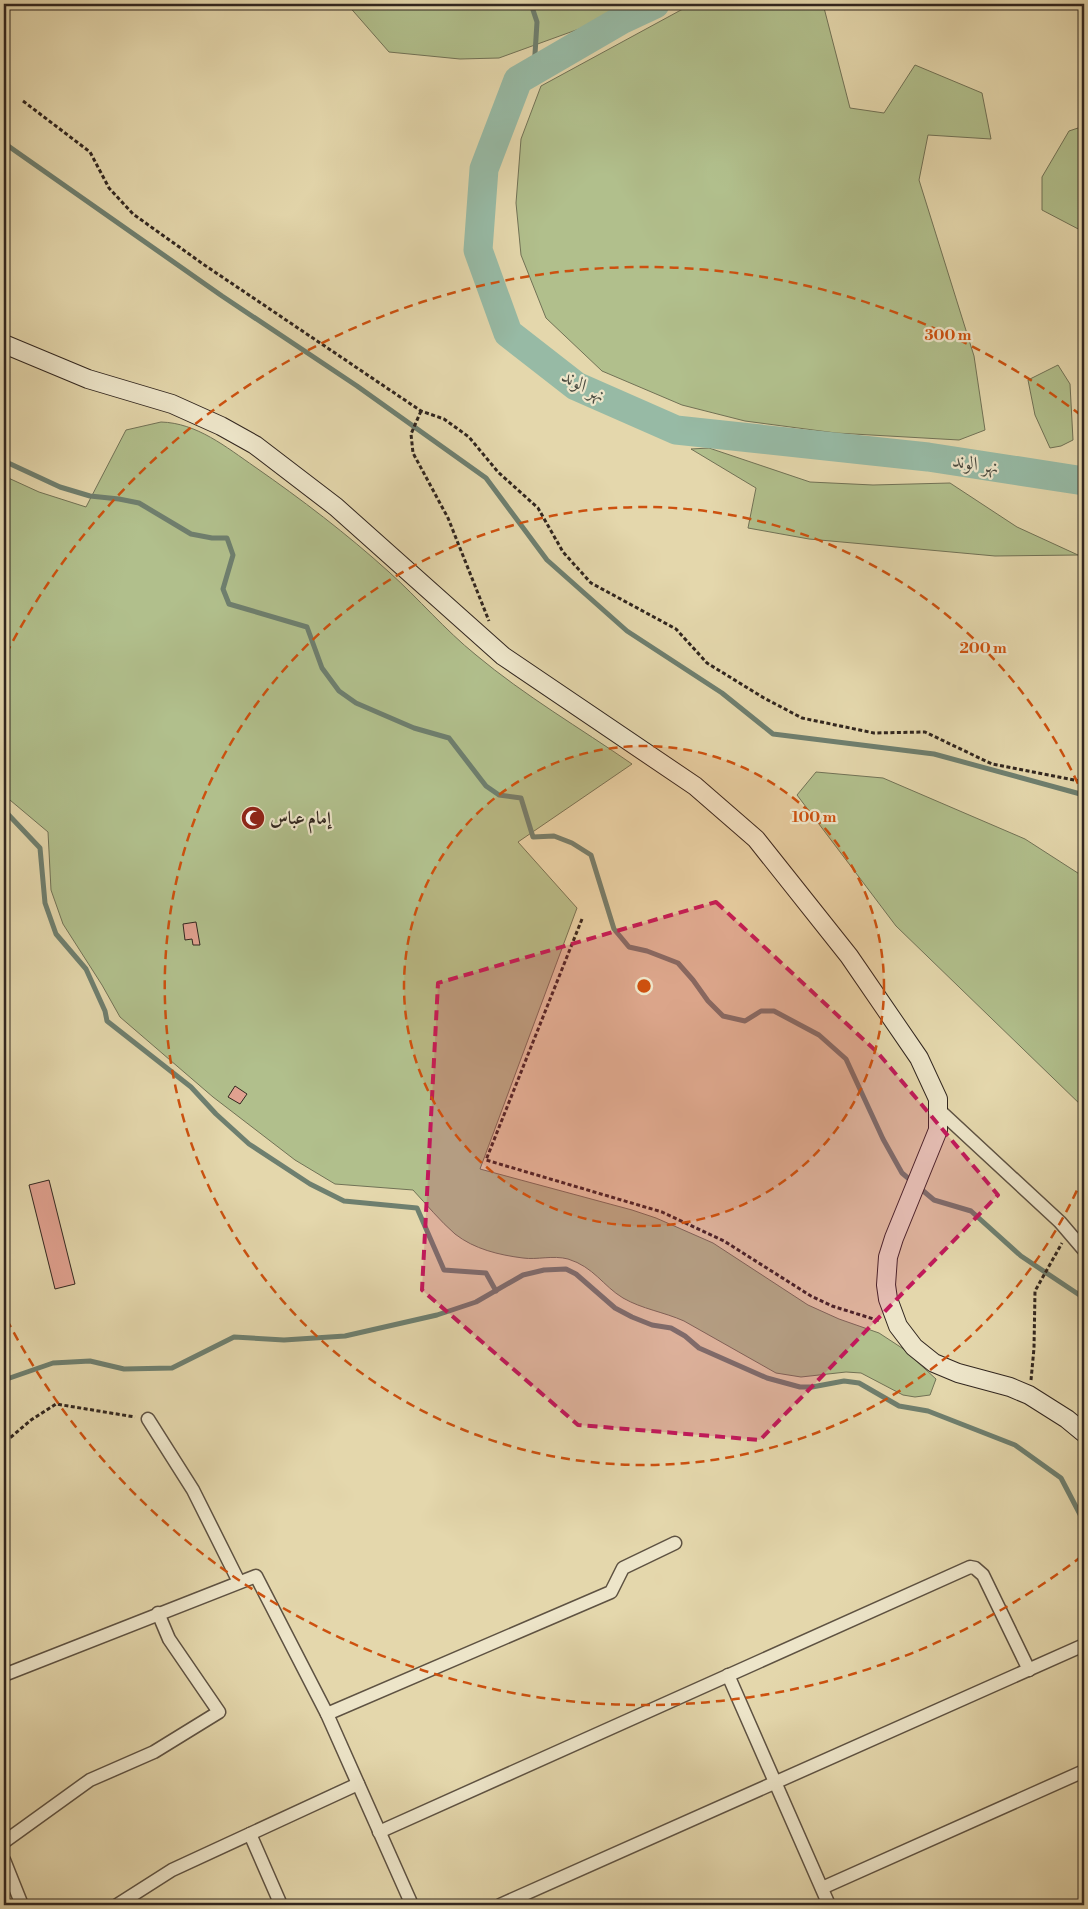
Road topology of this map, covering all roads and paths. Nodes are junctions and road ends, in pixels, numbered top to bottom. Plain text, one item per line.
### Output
1 (22, 101) dead end
2 (4, 344) edge
3 (421, 410) junction
4 (492, 629) dead end
5 (1084, 782) edge
6 (582, 919) dead end
7 (938, 1109) junction
8 (1084, 1250) edge
9 (1053, 1259) dead end
10 (898, 1326) junction
11 (1029, 1395) junction
12 (148, 1419) joint
13 (1084, 1433) edge
14 (4, 1438) edge
15 (674, 1543) dead end
16 (240, 1582) junction
17 (158, 1613) junction
18 (1084, 1645) edge
19 (1029, 1670) junction
20 (4, 1675) edge
21 (728, 1675) junction
22 (328, 1714) junction
23 (1084, 1771) edge
24 (775, 1783) junction
25 (358, 1784) junction
26 (379, 1832) junction
27 (250, 1834) junction
28 (4, 1842) edge
29 (4, 1860) edge
30 (822, 1888) junction
31 (131, 1901) edge
32 (22, 1905) edge
33 (117, 1905) edge
34 (281, 1905) edge
35 (412, 1905) edge
36 (500, 1905) edge
37 (829, 1905) edge

1 - 3 path
2 - 7 main road
3 - 4 path
3 - 5 path
6 - 10 path
7 - 8 street
7 - 10 main road
9 - 11 path
10 - 11 main road
11 - 13 main road
12 - 14 path
12 - 16 street
15 - 22 street
16 - 17 street
16 - 22 street
17 - 20 street
17 - 28 street
18 - 19 street
19 - 21 street
19 - 24 street
21 - 24 street
21 - 26 street
22 - 25 street
23 - 30 street
24 - 30 street
24 - 36 street
25 - 26 street
25 - 27 street
26 - 35 street
27 - 31 street
27 - 34 street
29 - 32 street
30 - 37 street
31 - 33 street

